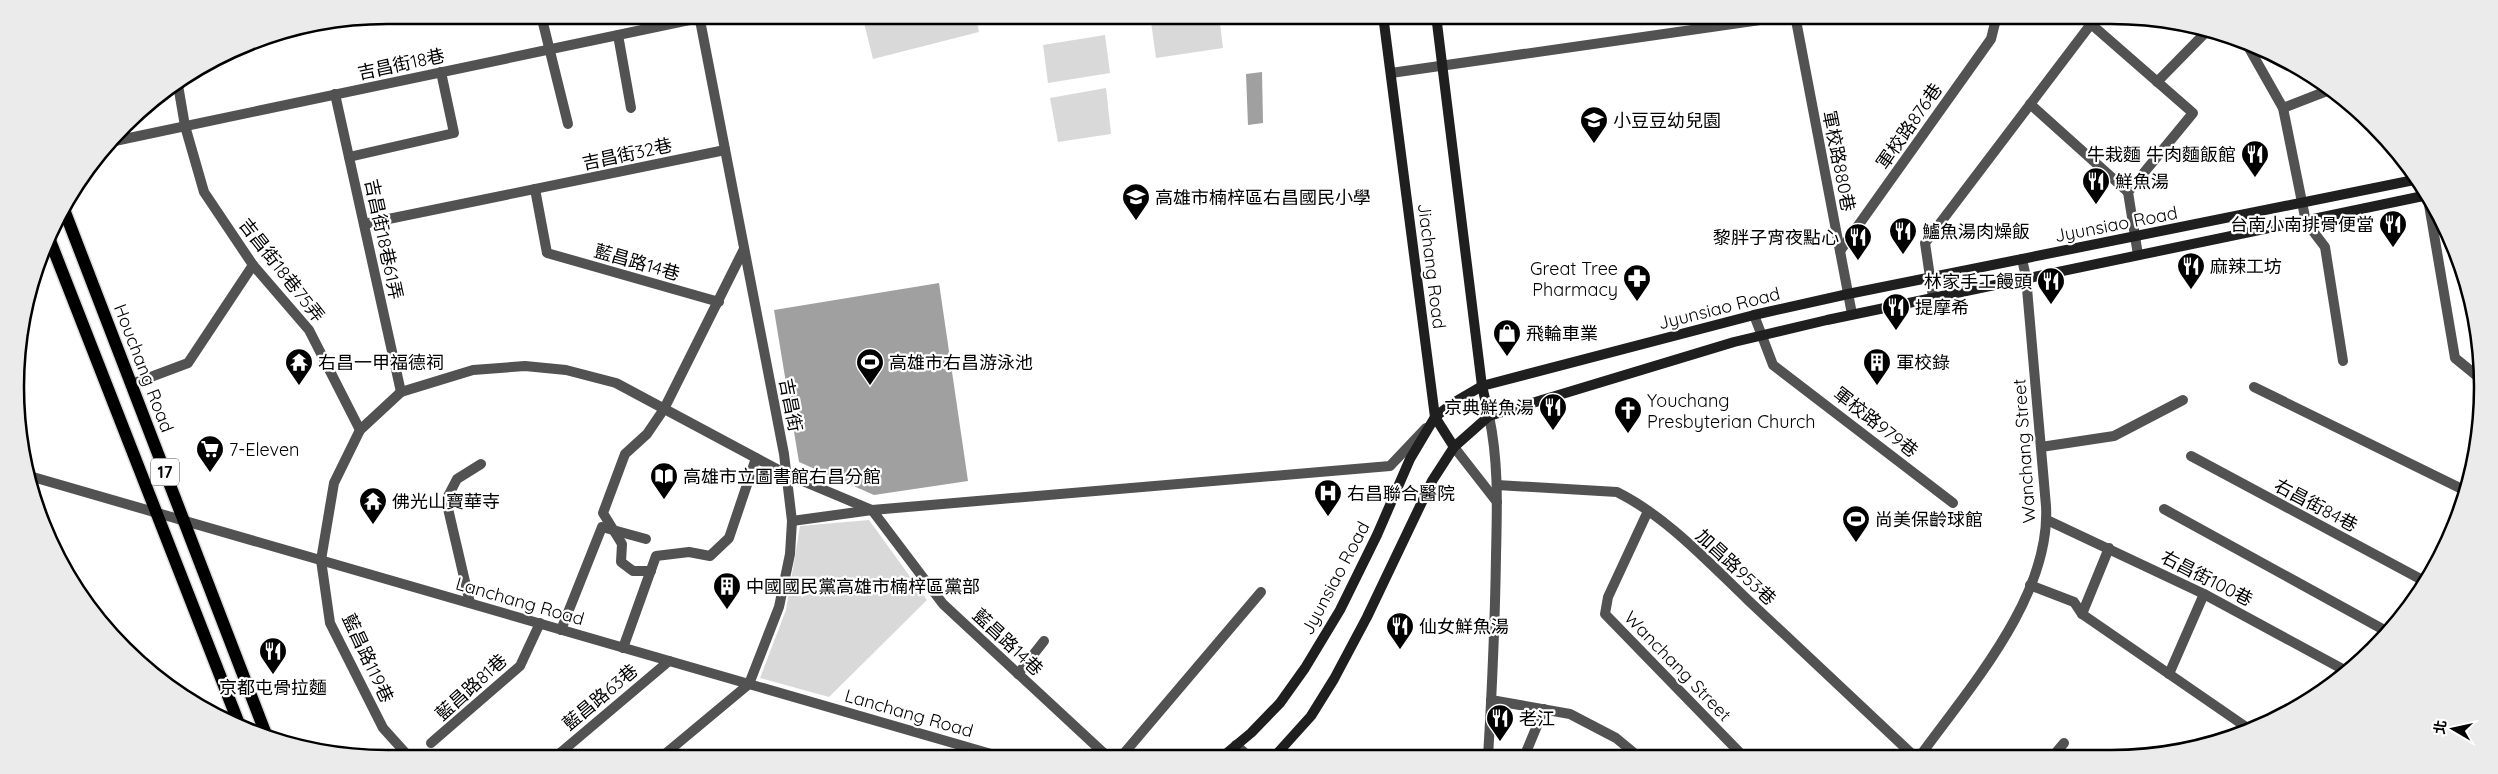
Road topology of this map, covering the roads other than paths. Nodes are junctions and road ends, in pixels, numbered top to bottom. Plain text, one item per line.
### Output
1 (544, 24) edge
2 (665, 24) edge
3 (701, 24) edge
4 (1384, 24) edge
5 (1437, 24) edge
6 (1730, 24) edge
7 (1797, 24) edge
8 (1995, 24) edge
9 (618, 35) junction
10 (2203, 35) edge
11 (549, 48) junction
12 (2251, 51) edge
13 (1443, 64) junction
14 (441, 72) junction
15 (1391, 73) junction
16 (2157, 82) junction
17 (179, 90) edge
18 (2323, 92) edge
19 (335, 94) junction
20 (2030, 104) junction
21 (630, 108) dead end
22 (2283, 108) junction
23 (568, 124) dead end
24 (186, 127) junction
25 (121, 140) edge
26 (725, 150) junction
27 (349, 157) junction
28 (2410, 181) edge
29 (534, 189) junction
30 (2128, 192) junction
31 (2420, 196) edge
32 (2301, 203) junction
33 (66, 216) edge
34 (2432, 216) edge
35 (2306, 222) junction
36 (364, 224) junction
37 (2134, 236) junction
38 (52, 246) edge
39 (744, 249) junction
40 (1840, 251) junction
41 (2138, 255) junction
42 (2022, 259) junction
43 (253, 265) junction
44 (2026, 277) junction
45 (1929, 278) junction
46 (1848, 294) junction
47 (1933, 296) junction
48 (719, 302) junction
49 (1852, 314) junction
50 (1754, 315) junction
51 (1761, 335) junction
52 (2344, 361) dead end
53 (2473, 373) edge
54 (132, 384) junction
55 (1482, 386) junction
56 (2254, 387) dead end
57 (401, 392) junction
58 (2183, 400) dead end
59 (664, 409) junction
60 (1489, 416) junction
61 (1435, 418) junction
62 (360, 430) junction
63 (1454, 447) junction
64 (2041, 447) junction
65 (2191, 456) dead end
66 (756, 458) junction
67 (481, 464) dead end
68 (786, 474) junction
69 (36, 481) edge
70 (1497, 485) junction
71 (2460, 488) edge
72 (1497, 502) junction
73 (1953, 503) dead end
74 (2164, 509) dead end
75 (872, 510) junction
76 (1648, 510) junction
77 (157, 513) junction
78 (182, 520) junction
79 (2047, 520) junction
80 (792, 521) junction
81 (646, 538) dead end
82 (2109, 548) junction
83 (321, 560) junction
84 (651, 571) junction
85 (2420, 579) edge
86 (2030, 585) junction
87 (1261, 592) dead end
88 (2204, 594) junction
89 (470, 603) junction
90 (2082, 614) junction
91 (540, 623) junction
92 (2382, 629) edge
93 (561, 630) junction
94 (1044, 641) dead end
95 (623, 648) junction
96 (668, 661) junction
97 (2341, 668) edge
98 (1018, 674) junction
99 (2169, 674) junction
100 (749, 684) junction
101 (1491, 700) junction
102 (1544, 708) junction
103 (238, 718) edge
104 (2244, 725) edge
105 (263, 729) edge
106 (431, 743) dead end
107 (2064, 743) dead end
108 (1236, 745) junction
109 (402, 750) edge
110 (564, 750) edge
111 (669, 750) edge
112 (977, 750) edge
113 (1100, 750) edge
114 (1127, 750) edge
115 (1231, 750) edge
116 (1241, 750) edge
117 (1280, 750) edge
118 (1488, 750) edge
119 (1527, 750) edge
120 (1630, 750) edge
121 (1738, 750) edge
122 (1908, 750) edge
123 (1924, 750) edge
124 (2058, 750) edge

1 - 11 street
2 - 9 street, 吉昌街18巷
3 - 26 street, 吉昌街
4 - 15 street, Jiachang Road
5 - 13 street, Jiachang Road
6 - 13 street
7 - 40 street, 軍校路880巷
8 - 40 street, 軍校路876巷
9 - 11 street, 吉昌街18巷
9 - 21 street
10 - 16 street
11 - 14 street, 吉昌街18巷
11 - 23 street
12 - 22 street
13 - 15 street
13 - 55 street, Jiachang Road
14 - 19 street, 吉昌街18巷
14 - 27 street
15 - 61 street, Jiachang Road
16 - 20 street
16 - 30 street
17 - 24 street, 吉昌街18巷75弄
18 - 22 street
19 - 24 street, 吉昌街18巷
19 - 27 street, 吉昌街18巷61弄
20 - 30 street
20 - 45 street
22 - 32 street
24 - 25 street, 吉昌街18巷
24 - 43 street, 吉昌街18巷75弄
26 - 29 street, 吉昌街32巷
26 - 39 street, 吉昌街
27 - 36 street, 吉昌街18巷61弄
28 - 32 street, Jyunsiao Road
29 - 36 street, 吉昌街32巷
29 - 48 street, 藍昌路14巷
30 - 37 street
31 - 35 street, Jyunsiao Road
32 - 35 street
32 - 37 street, Jyunsiao Road
33 - 54 main road, Houchang Road / 17
34 - 53 street
35 - 41 street, Jyunsiao Road
35 - 52 street
36 - 57 street, 吉昌街18巷61弄
37 - 41 street
37 - 42 street, Jyunsiao Road
38 - 77 main road, 17
39 - 48 street
39 - 68 street, 吉昌街
40 - 46 street, 軍校路880巷
41 - 44 street, Jyunsiao Road
42 - 44 street, Wanchang Street
42 - 45 street, Jyunsiao Road
43 - 54 street
43 - 62 street, 吉昌街18巷75弄
44 - 47 street, Jyunsiao Road
44 - 64 street, Wanchang Street
45 - 46 street, Jyunsiao Road
45 - 47 street
46 - 49 street, 軍校路880巷
46 - 50 street, Jyunsiao Road
47 - 49 street, Jyunsiao Road
48 - 59 street
49 - 51 street, Jyunsiao Road
50 - 51 street, 軍校路979巷
50 - 55 street, Jyunsiao Road
51 - 60 street, Jyunsiao Road
51 - 73 street, 軍校路979巷
54 - 78 main road, Houchang Road / 17
55 - 60 street, Jiachang Road
55 - 61 street, Jyunsiao Road
56 - 71 street
57 - 59 street
57 - 62 street
58 - 64 street
59 - 66 street
59 - 84 street
60 - 63 street, Jyunsiao Road
60 - 70 street, Jiachang Road
61 - 63 street, Jiachang Road
61 - 75 street
61 - 108 street, Jyunsiao Road
62 - 83 street, 藍昌路119巷
63 - 72 street, Jiachang Road
63 - 117 street, Jyunsiao Road
64 - 79 street, Wanchang Street
65 - 85 street, 右昌街84巷
66 - 68 street
66 - 84 street
67 - 89 street
68 - 75 street
68 - 80 street, 吉昌街
69 - 77 street, Lanchang Road
70 - 72 street, Jiachang Road
70 - 76 street, 加昌路953巷
72 - 101 street, Jiachang Road
74 - 92 street
75 - 80 street
75 - 98 street, 藍昌路14巷
76 - 121 street, Wanchang Street
76 - 122 street, 加昌路953巷
77 - 78 street, Lanchang Road
77 - 103 main road, 17
78 - 83 street, Lanchang Road
78 - 105 main road, Houchang Road / 17
79 - 82 street, 右昌街100巷
79 - 86 street, Wanchang Street
80 - 100 street, 吉昌街
81 - 93 street
82 - 88 street, 右昌街100巷
82 - 90 street
83 - 89 street, Lanchang Road
83 - 109 street, 藍昌路119巷
84 - 95 street
86 - 90 street
86 - 123 street, Wanchang Street
87 - 114 street
88 - 97 street, 右昌街100巷
88 - 99 street
89 - 91 street, Lanchang Road
90 - 99 street
91 - 93 street, Lanchang Road
91 - 106 street, 藍昌路81巷
93 - 95 street, Lanchang Road
94 - 98 street
95 - 96 street, Lanchang Road
96 - 100 street, Lanchang Road
96 - 110 street, 藍昌路63巷
98 - 113 street, 藍昌路14巷
99 - 104 street
100 - 111 street, 吉昌街
100 - 112 street, Lanchang Road
101 - 102 street
101 - 118 street, Jiachang Road
102 - 119 street
102 - 120 street
107 - 124 street
108 - 115 street, Jyunsiao Road
108 - 116 street

